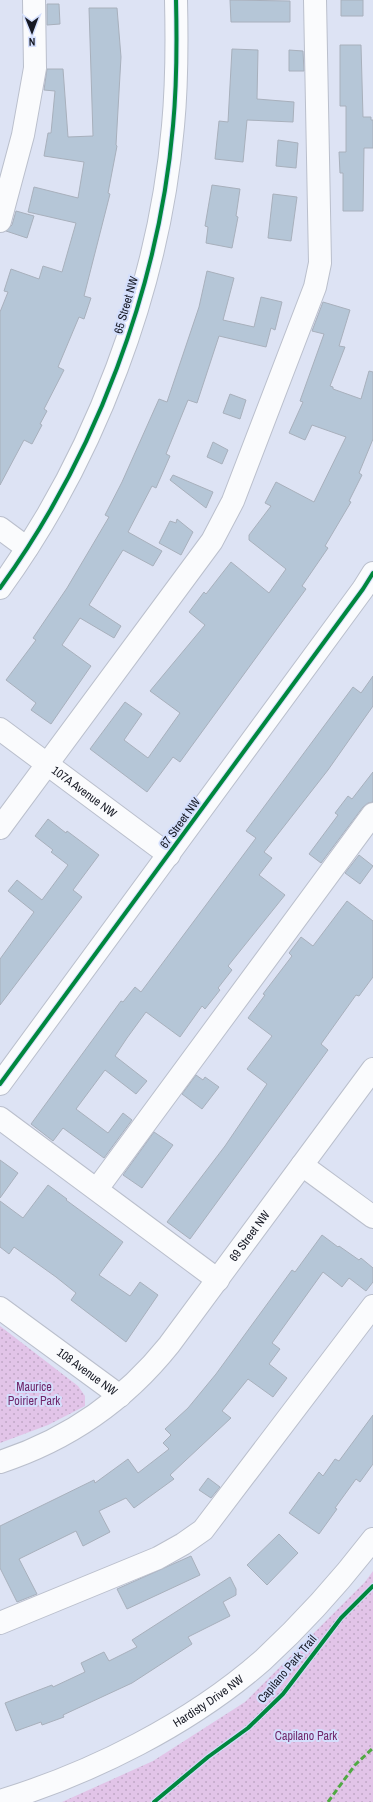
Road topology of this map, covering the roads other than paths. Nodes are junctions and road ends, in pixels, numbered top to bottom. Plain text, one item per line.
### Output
1 (34, 0) edge
2 (176, 0) edge
3 (315, 0) edge
4 (0, 221) edge
5 (0, 528) edge
6 (27, 548) junction
7 (370, 586) edge
8 (0, 588) edge
9 (0, 729) edge
10 (47, 764) junction
11 (373, 814) edge
12 (0, 828) edge
13 (169, 855) junction
14 (373, 1069) edge
15 (0, 1084) edge
16 (0, 1118) edge
17 (302, 1165) junction
18 (96, 1189) junction
19 (373, 1217) edge
20 (218, 1280) junction
21 (373, 1306) edge
22 (0, 1308) edge
23 (120, 1396) junction
24 (0, 1462) edge
25 (373, 1539) edge
26 (0, 1623) edge
27 (0, 1801) edge

1 - 4 street
2 - 6 street, 65 Street NW
3 - 10 street
5 - 6 street
6 - 8 street, 65 Street NW
7 - 13 street, 67 Street NW
9 - 10 street, 107A Avenue NW
10 - 12 street
10 - 13 street, 107A Avenue NW
11 - 18 street
13 - 15 street, 67 Street NW
14 - 17 street, 69 Street NW
16 - 18 street
17 - 19 street
17 - 20 street, 69 Street NW
18 - 20 street
20 - 23 street, 69 Street NW
21 - 26 street
22 - 23 street, 108 Avenue NW
23 - 24 street, 108 Avenue NW
25 - 27 street, Hardisty Drive NW

